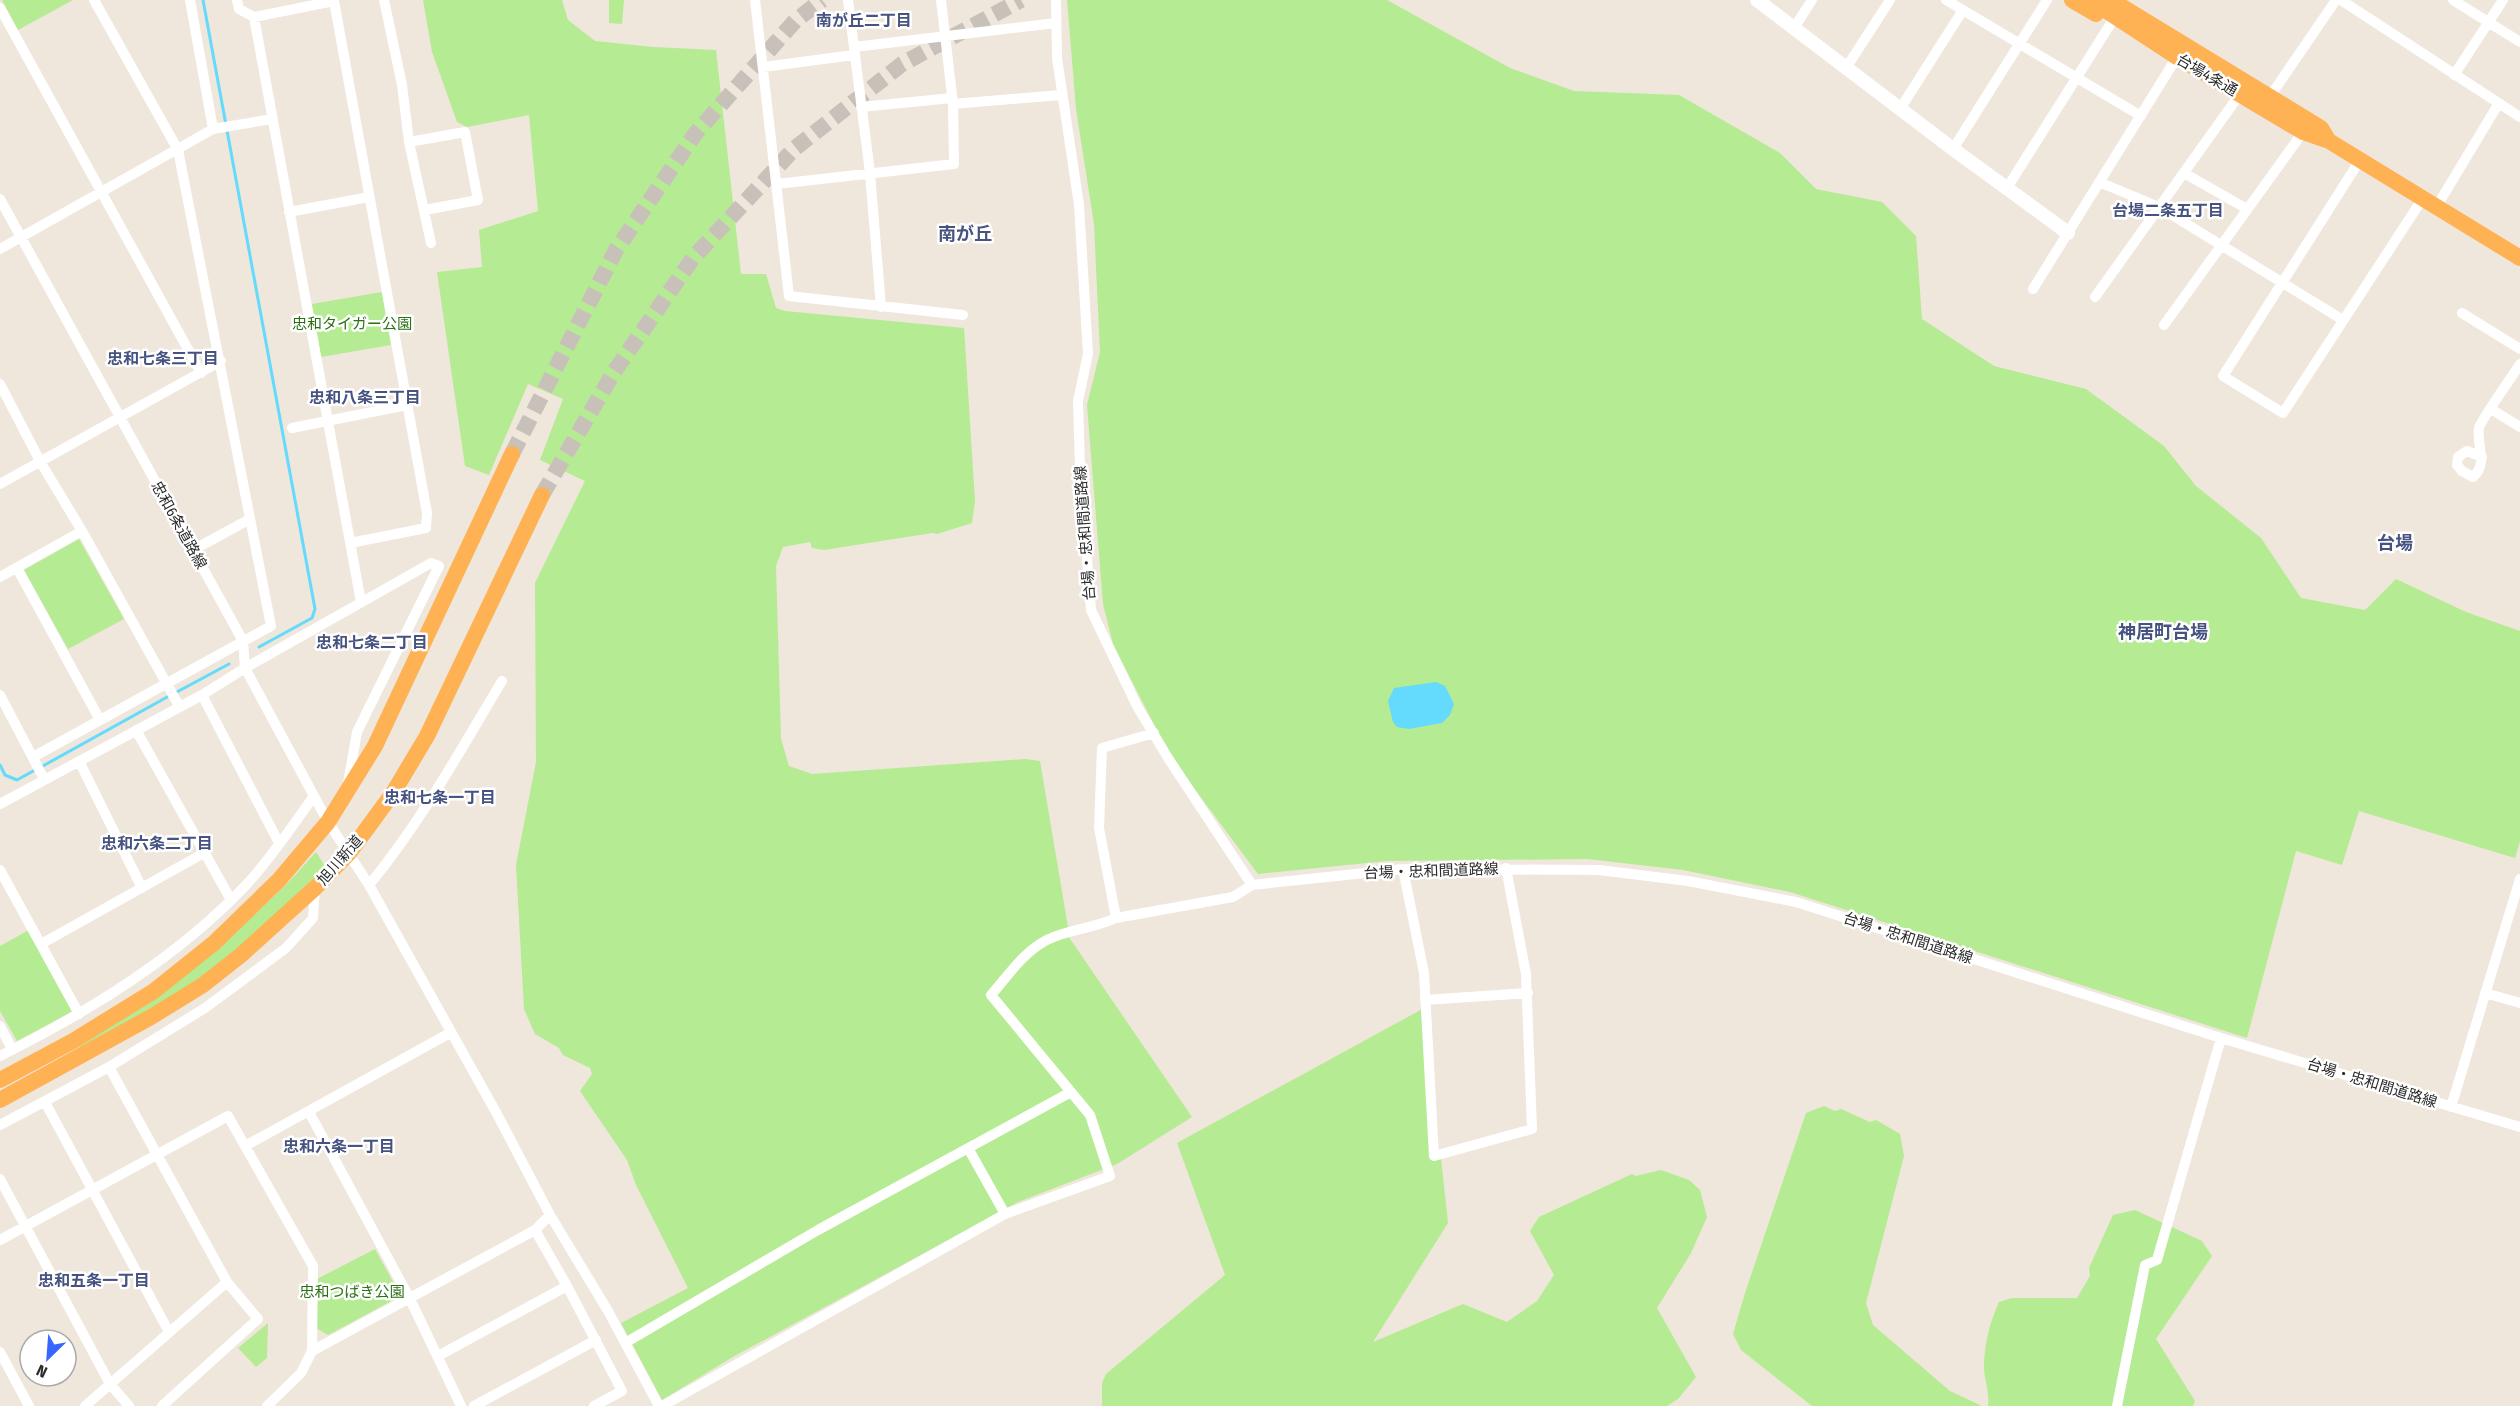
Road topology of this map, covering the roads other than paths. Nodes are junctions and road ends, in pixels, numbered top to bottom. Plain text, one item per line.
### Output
1 (94, 0) edge
2 (189, 0) edge
3 (237, 0) edge
4 (384, 0) edge
5 (755, 0) edge
6 (848, 0) edge
7 (941, 0) edge
8 (1056, 0) edge
9 (1757, 0) edge
10 (1812, 0) edge
11 (1890, 0) edge
12 (1946, 0) edge
13 (2047, 0) edge
14 (2072, 0) edge
15 (2090, 0) edge
16 (2111, 0) edge
17 (2336, 0) edge
18 (2342, 0) edge
19 (2452, 0) edge
20 (2503, 0) edge
21 (294, 4) edge
22 (0, 8) edge
23 (1963, 10) junction
24 (254, 16) junction
25 (2488, 22) junction
26 (1056, 23) junction
27 (2111, 23) junction
28 (1794, 28) junction
29 (945, 37) junction
30 (2520, 42) edge
31 (2020, 43) junction
32 (854, 51) junction
33 (2177, 57) junction
34 (763, 67) junction
35 (1846, 68) junction
36 (2454, 75) junction
37 (2078, 79) junction
38 (2240, 94) junction
39 (1061, 95) junction
40 (2269, 98) junction
41 (952, 101) junction
42 (2499, 103) junction
43 (861, 107) junction
44 (1900, 109) junction
45 (2141, 116) junction
46 (2520, 117) edge
47 (272, 119) junction
48 (222, 127) junction
49 (2303, 132) junction
50 (409, 141) junction
51 (2330, 141) junction
52 (1953, 149) junction
53 (178, 150) junction
54 (2360, 160) junction
55 (870, 173) junction
56 (2184, 173) junction
57 (2099, 182) junction
58 (777, 184) junction
59 (2007, 188) junction
60 (102, 193) junction
61 (369, 197) junction
62 (0, 199) edge
63 (2430, 202) junction
64 (2159, 207) junction
65 (2247, 209) junction
66 (425, 210) junction
67 (289, 212) junction
68 (2068, 233) junction
69 (21, 237) junction
70 (431, 243) dead end
71 (2222, 245) junction
72 (0, 249) edge
73 (2520, 258) edge
74 (2283, 284) junction
75 (2033, 289) dead end
76 (2095, 297) dead end
77 (881, 307) junction
78 (2462, 313) dead end
79 (963, 315) dead end
80 (2343, 320) junction
81 (2164, 325) dead end
82 (2520, 349) edge
83 (221, 361) junction
84 (2520, 364) edge
85 (201, 373) junction
86 (0, 384) edge
87 (406, 405) junction
88 (2492, 409) junction
89 (120, 418) junction
90 (328, 420) junction
91 (2520, 427) edge
92 (292, 428) dead end
93 (512, 454) tunnel mouth
94 (2481, 457) dead end
95 (41, 463) junction
96 (0, 484) edge
97 (542, 495) tunnel mouth
98 (250, 519) junction
99 (82, 531) junction
100 (350, 543) junction
101 (193, 550) junction
102 (16, 568) junction
103 (0, 577) edge
104 (361, 602) junction
105 (243, 641) junction
106 (245, 668) junction
107 (502, 681) dead end
108 (0, 695) edge
109 (173, 695) junction
110 (202, 695) junction
111 (100, 720) junction
112 (136, 730) junction
113 (1154, 733) junction
114 (79, 761) junction
115 (39, 768) junction
116 (347, 792) junction
117 (315, 796) junction
118 (0, 804) edge
119 (328, 822) junction
120 (279, 843) junction
121 (204, 853) junction
122 (349, 853) junction
123 (1506, 868) junction
124 (1403, 869) junction
125 (0, 870) edge
126 (2520, 879) edge
127 (369, 885) junction
128 (1252, 885) junction
129 (142, 888) junction
130 (315, 888) junction
131 (231, 900) junction
132 (1116, 918) junction
133 (41, 944) junction
134 (1528, 993) junction
135 (2486, 993) junction
136 (1425, 1000) junction
137 (2520, 1003) edge
138 (79, 1014) junction
139 (0, 1026) edge
140 (450, 1034) junction
141 (2221, 1038) junction
142 (12, 1049) junction
143 (0, 1056) edge
144 (109, 1067) junction
145 (0, 1080) edge
146 (1071, 1092) junction
147 (0, 1100) edge
148 (45, 1102) junction
149 (2451, 1107) junction
150 (309, 1112) junction
151 (0, 1125) edge
152 (2520, 1127) edge
153 (247, 1145) junction
154 (968, 1148) junction
155 (158, 1154) junction
156 (0, 1179) edge
157 (93, 1189) junction
158 (1005, 1214) junction
159 (550, 1215) junction
160 (26, 1226) junction
161 (535, 1230) junction
162 (0, 1240) edge
163 (227, 1282) junction
164 (567, 1286) junction
165 (410, 1299) junction
166 (170, 1332) junction
167 (596, 1340) junction
168 (625, 1343) junction
169 (312, 1351) junction
170 (0, 1352) edge
171 (438, 1356) junction
172 (110, 1384) junction
173 (29, 1406) edge
174 (86, 1406) edge
175 (129, 1406) edge
176 (162, 1406) edge
177 (267, 1406) edge
178 (461, 1406) edge
179 (474, 1406) edge
180 (594, 1406) edge
181 (660, 1406) edge
182 (2117, 1406) edge

1 - 53 street
2 - 48 street
3 - 24 street
4 - 50 street
5 - 34 street
6 - 32 street
7 - 29 street
8 - 26 street, 台場・忠和間道路線
9 - 28 street
10 - 28 street
11 - 35 street
12 - 23 street
13 - 31 street
14 - 27 highway
15 - 33 highway, 台場4条通
16 - 40 highway, 台場4条通
17 - 40 street
18 - 36 street
19 - 25 street
20 - 25 street
21 - 24 street
21 - 61 street
22 - 60 street
23 - 31 street
23 - 44 street
24 - 47 street
25 - 30 street
25 - 36 street
26 - 29 street
26 - 39 street, 台場・忠和間道路線
27 - 33 highway
27 - 37 street
28 - 35 street
29 - 32 street
29 - 41 street
31 - 37 street
31 - 52 street
32 - 34 street
32 - 43 street
33 - 38 highway, 台場4条通
33 - 45 street
34 - 58 street
35 - 44 street
36 - 42 street
37 - 45 street
37 - 59 street
38 - 49 highway, 台場4条通
38 - 56 street
39 - 41 street
39 - 113 street, 台場・忠和間道路線
40 - 51 highway, 台場4条通
41 - 43 street
41 - 55 street
42 - 46 street
42 - 63 street
43 - 55 street
44 - 52 street
45 - 57 street
47 - 48 street
47 - 67 street
48 - 53 street
49 - 51 highway, 台場4条通
49 - 65 street
50 - 66 street
50 - 66 street
51 - 54 highway, 台場4条通
52 - 59 street
53 - 60 street
53 - 83 street
54 - 63 highway, 台場4条通
54 - 74 street
55 - 58 street
55 - 77 street
56 - 64 street
56 - 65 street
57 - 64 street
57 - 68 street
58 - 77 street
59 - 68 street
60 - 69 street
60 - 85 street
61 - 67 street
61 - 87 street
62 - 69 street, 忠和6条道路線
63 - 73 highway, 台場4条通
63 - 80 street
64 - 71 street
64 - 76 street
65 - 71 street
66 - 70 street
67 - 90 street
68 - 75 street
69 - 72 street
69 - 89 street, 忠和6条道路線
71 - 74 street
71 - 81 street
74 - 80 street
74 - 80 street
77 - 79 street
78 - 82 street
83 - 85 street
83 - 98 street
84 - 88 street
85 - 89 street
86 - 95 street
87 - 90 street
87 - 100 street
88 - 91 street
88 - 94 street
89 - 95 street
89 - 101 street, 忠和6条道路線
90 - 92 street
90 - 100 street
93 - 116 highway
95 - 96 street
95 - 99 street
97 - 122 highway, 旭川新道
98 - 101 street
98 - 105 street
99 - 102 street
99 - 109 street
100 - 104 street
101 - 105 street, 忠和6条道路線
102 - 103 street
102 - 111 street
104 - 106 street
104 - 116 street
105 - 106 street, 忠和6条道路線
105 - 109 street
106 - 110 street
106 - 117 street, 忠和6条道路線
107 - 127 street
108 - 115 street
109 - 110 street
109 - 111 street
109 - 112 street
110 - 120 street
111 - 115 street
112 - 114 street
112 - 121 street
113 - 128 street, 台場・忠和間道路線
113 - 132 street
114 - 115 street
114 - 129 street
115 - 118 street
116 - 119 highway
117 - 119 street, 忠和6条道路線
117 - 120 street
119 - 122 street, 忠和6条道路線
119 - 145 highway
120 - 131 street
121 - 129 street
121 - 131 street
122 - 127 street, 忠和6条道路線
122 - 130 highway, 旭川新道
123 - 124 street, 台場・忠和間道路線
123 - 134 street
123 - 141 street, 台場・忠和間道路線
124 - 128 street, 台場・忠和間道路線
124 - 136 street
125 - 133 street
126 - 135 street
127 - 140 street, 忠和6条道路線
128 - 132 street
129 - 133 street
130 - 144 street
130 - 147 highway, 旭川新道
131 - 138 street
132 - 146 street
133 - 138 street
134 - 136 street
134 - 136 street
135 - 137 street
135 - 149 street
138 - 142 street
139 - 142 street
140 - 150 street
140 - 159 street, 忠和6条道路線
141 - 149 street, 台場・忠和間道路線
141 - 182 street
142 - 143 street
144 - 148 street
144 - 155 street
146 - 154 street
146 - 158 street
148 - 151 street
148 - 157 street
149 - 152 street, 台場・忠和間道路線
150 - 153 street
150 - 165 street
153 - 155 street
153 - 169 street
154 - 158 street
154 - 168 street
155 - 157 street
155 - 163 street
156 - 160 street
157 - 160 street
157 - 166 street
158 - 181 street
159 - 161 street
159 - 168 street, 忠和6条道路線
160 - 162 street
160 - 172 street
161 - 164 street
161 - 165 street
163 - 166 street
163 - 176 street
164 - 167 street
164 - 171 street
165 - 169 street
165 - 171 street
166 - 172 street
167 - 179 street
167 - 180 street
168 - 181 street, 忠和6条道路線
169 - 177 street
170 - 173 street
171 - 178 street
172 - 174 street
172 - 175 street

